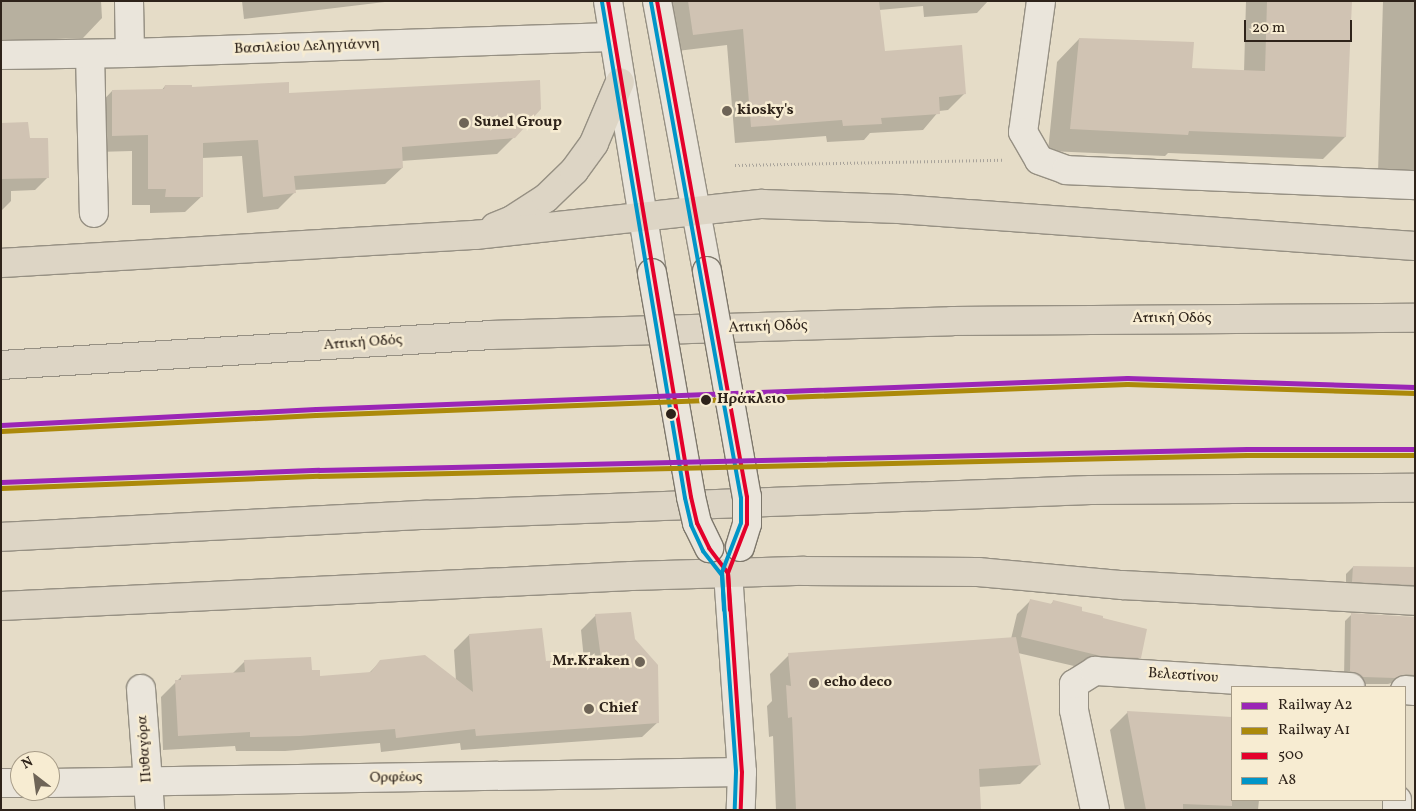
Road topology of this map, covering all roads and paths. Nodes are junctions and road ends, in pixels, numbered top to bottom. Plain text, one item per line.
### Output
1 (129, 1) edge
2 (608, 1) edge
3 (657, 1) edge
4 (1041, 1) edge
5 (613, 38) junction
6 (130, 53) junction
7 (90, 54) junction
8 (1, 55) edge
9 (620, 82) junction
10 (1039, 160) junction
11 (735, 165) dead end
12 (1415, 185) edge
13 (694, 211) junction
14 (94, 213) dead end
15 (642, 216) junction
16 (475, 235) junction
17 (1415, 246) edge
18 (1, 263) edge
19 (1415, 318) edge
20 (1, 365) edge
21 (1415, 488) edge
22 (1, 537) edge
23 (728, 573) junction
24 (1415, 601) edge
25 (1, 606) edge
26 (1335, 686) edge
27 (141, 689) dead end
28 (742, 772) junction
29 (60, 783) edge
30 (147, 783) junction
31 (150, 810) edge
32 (741, 810) edge
33 (1095, 810) edge

1 - 6 street
2 - 5 street
3 - 13 street
4 - 10 street
5 - 6 street, Βασιλείου Δεληγιάννη
5 - 9 street
6 - 7 street, Βασιλείου Δεληγιάννη
7 - 8 street, Βασιλείου Δεληγιάννη
7 - 14 street
9 - 15 street
9 - 16 highway
10 - 11 path
10 - 12 street
13 - 15 highway
13 - 17 highway
13 - 23 street, bridge
15 - 16 highway
15 - 23 street, bridge
16 - 18 highway
19 - 20 highway, Αττική Οδός
21 - 22 highway
23 - 24 highway
23 - 25 highway
23 - 28 street
26 - 33 street, Βελεστίνου
27 - 30 street, Πυθαγόρα
28 - 30 street, Ορφέως
28 - 32 street
29 - 30 street, Ορφέως
30 - 31 street, Πυθαγόρα

